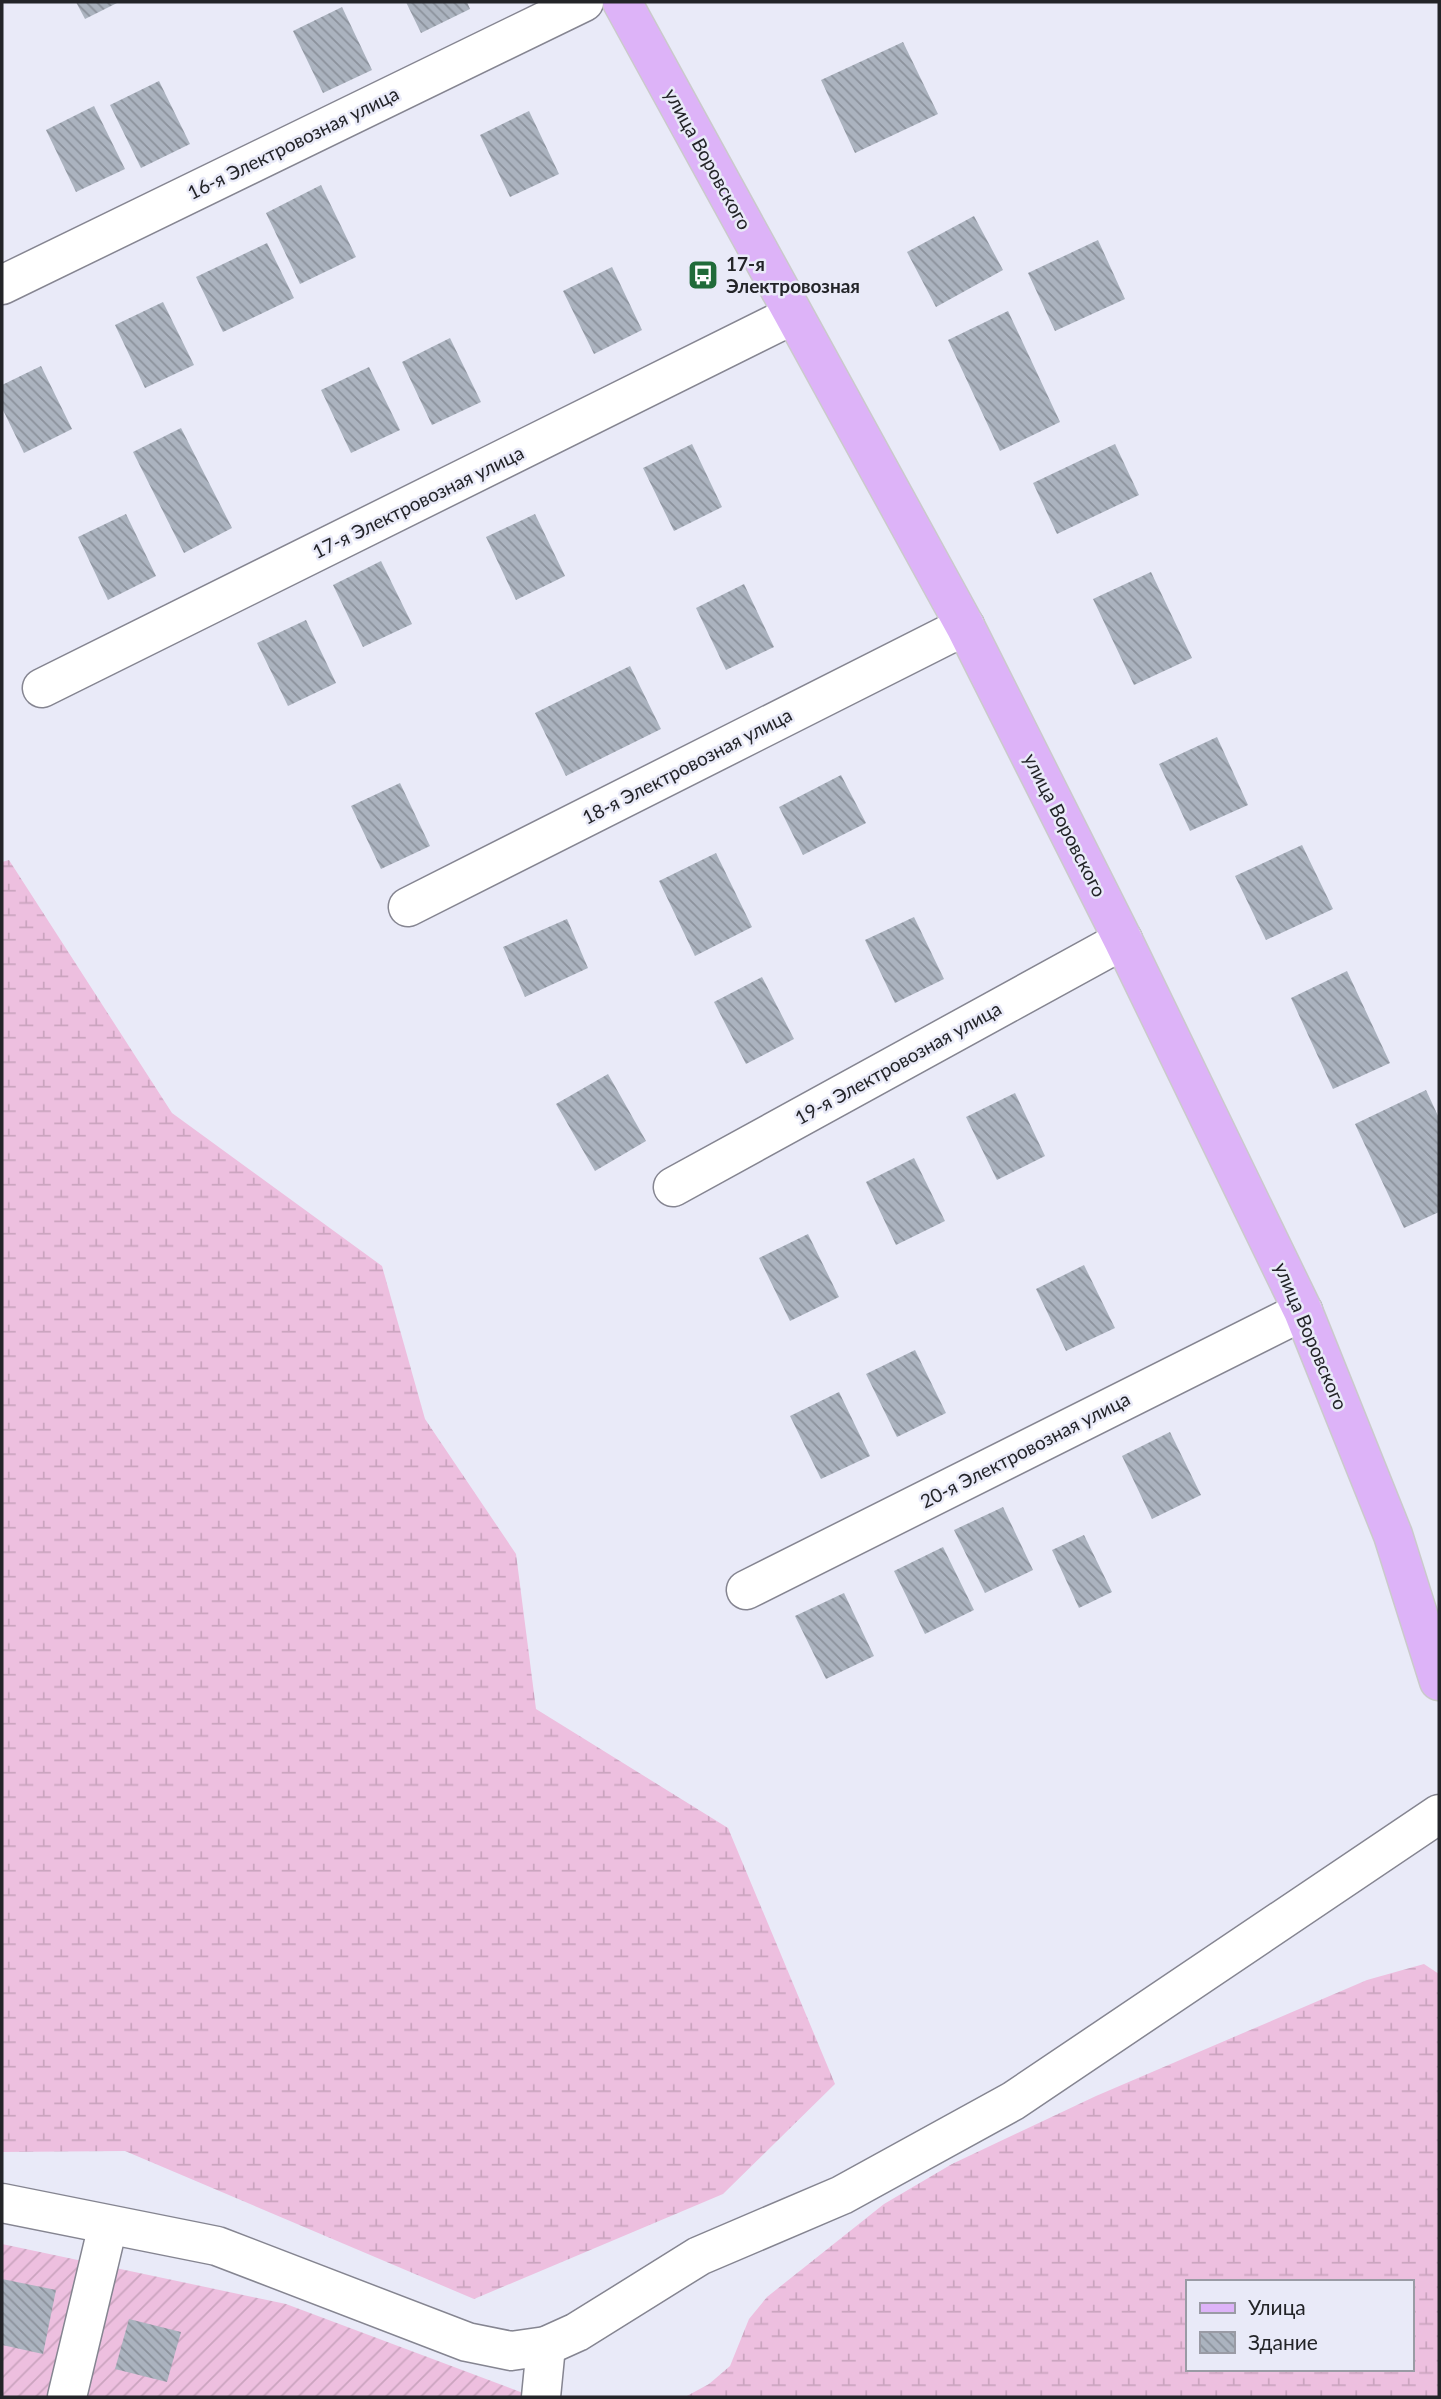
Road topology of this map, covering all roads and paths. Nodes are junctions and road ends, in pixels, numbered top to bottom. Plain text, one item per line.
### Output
1 (584, 2) edge
2 (622, 2) edge
3 (2, 285) edge
4 (793, 315) junction
5 (965, 626) junction
6 (43, 688) dead end
7 (408, 906) dead end
8 (1123, 940) junction
9 (673, 1187) dead end
10 (1303, 1311) junction
11 (746, 1590) dead end
12 (1439, 1681) edge
13 (1439, 1814) edge
14 (2, 2203) edge
15 (108, 2225) junction
16 (546, 2346) junction
17 (67, 2397) edge
18 (541, 2397) edge

1 - 3 street, 16-я Электровозная улица
2 - 4 main road, улица Воровского
4 - 5 main road, улица Воровского
4 - 6 street, 17-я Электровозная улица
5 - 7 street, 18-я Электровозная улица
5 - 8 main road, улица Воровского
8 - 9 street, 19-я Электровозная улица
8 - 10 main road, улица Воровского
10 - 11 street, 20-я Электровозная улица
10 - 12 main road, улица Воровского
13 - 16 street
14 - 15 street
15 - 16 street
15 - 17 street
16 - 18 street

